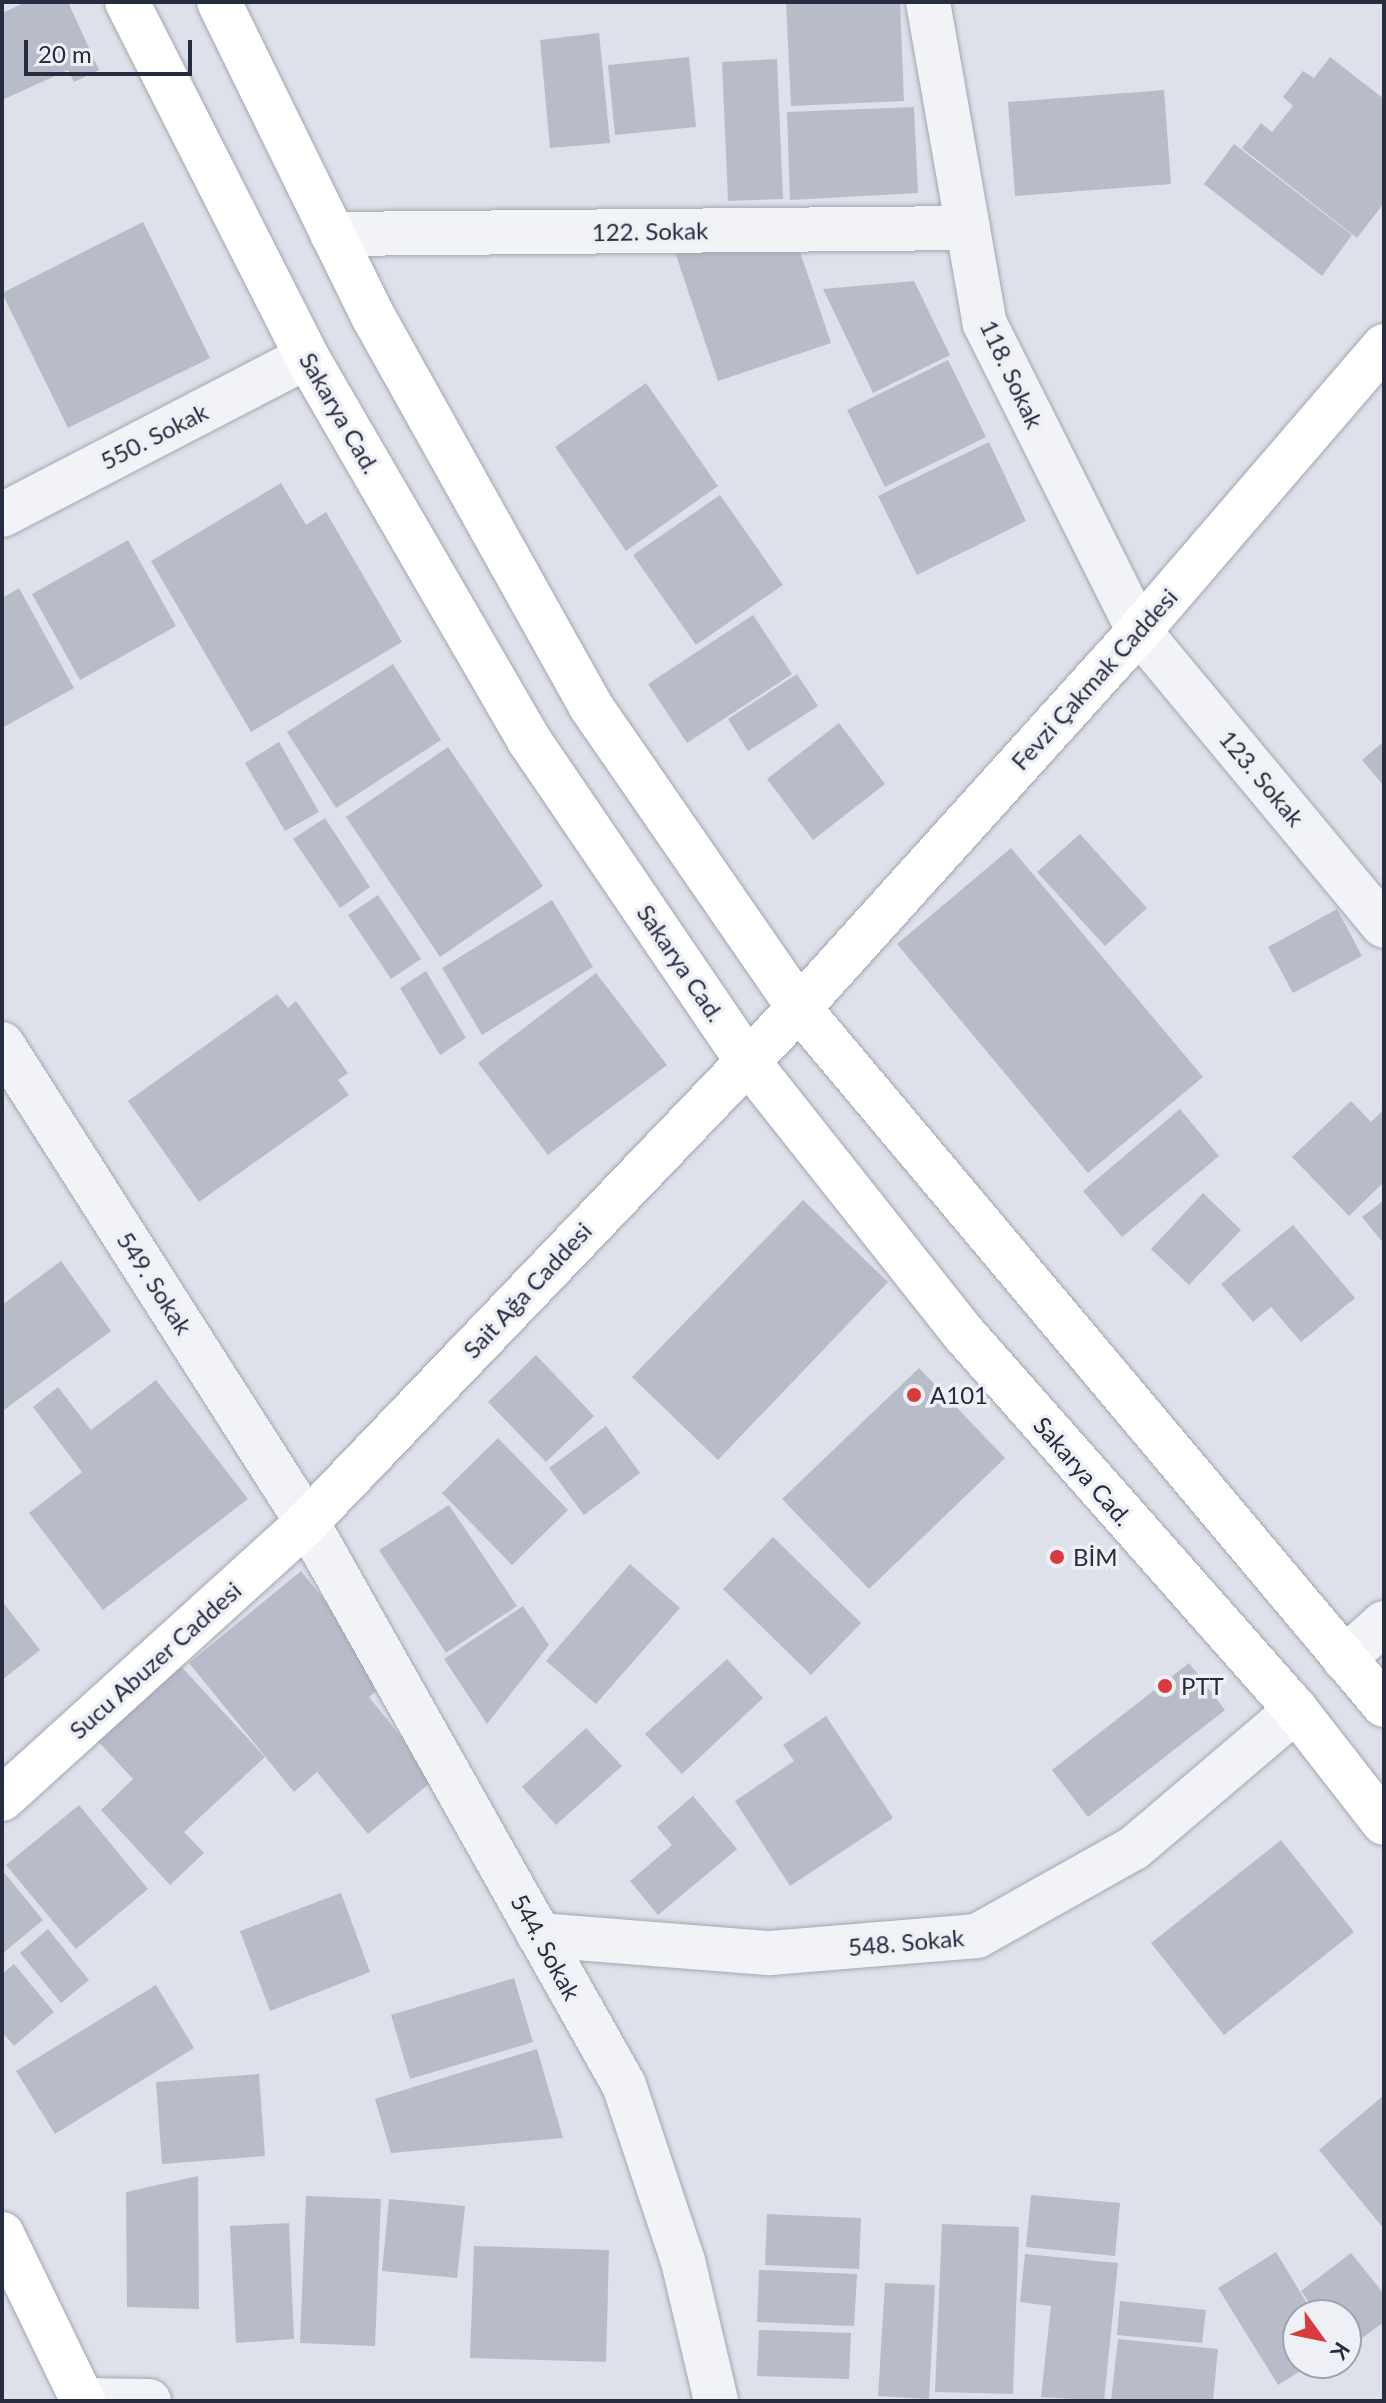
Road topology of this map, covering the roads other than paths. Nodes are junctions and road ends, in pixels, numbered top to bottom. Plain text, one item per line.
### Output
1 (127, 2) edge
2 (219, 2) edge
3 (928, 2) edge
4 (968, 228) junction
5 (332, 234) junction
6 (1384, 346) edge
7 (307, 357) junction
8 (2, 515) edge
9 (1139, 631) junction
10 (1384, 926) edge
11 (799, 1008) junction
12 (2, 1044) edge
13 (746, 1059) junction
14 (307, 1522) junction
15 (1384, 1623) edge
16 (1344, 1659) junction
17 (1384, 1705) edge
18 (1296, 1710) junction
19 (2, 1799) edge
20 (1384, 1823) edge
21 (539, 1935) junction
22 (2, 2234) edge
23 (83, 2400) edge
24 (149, 2401) edge
25 (716, 2401) edge

1 - 7 main road, Sakarya Cad.
2 - 5 main road
3 - 4 street, 118. Sokak
4 - 5 street, 122. Sokak
4 - 9 street, 118. Sokak
5 - 11 main road
6 - 9 main road, Fevzi Çakmak Caddesi
7 - 8 street, 550. Sokak
7 - 13 main road, Sakarya Cad.
9 - 10 street, 123. Sokak
9 - 11 main road, Fevzi Çakmak Caddesi
11 - 13 main road, Fevzi Çakmak Caddesi
11 - 16 main road
12 - 14 street, 549. Sokak
13 - 14 main road, Sait Ağa Caddesi
13 - 18 main road, Sakarya Cad.
14 - 19 main road, Sucu Abuzer Caddesi
14 - 21 street, 544. Sokak
15 - 16 street
16 - 17 main road
18 - 20 main road, Sakarya Cad.
18 - 21 street, 548. Sokak
21 - 25 street, 544. Sokak
22 - 23 main road
23 - 24 street

